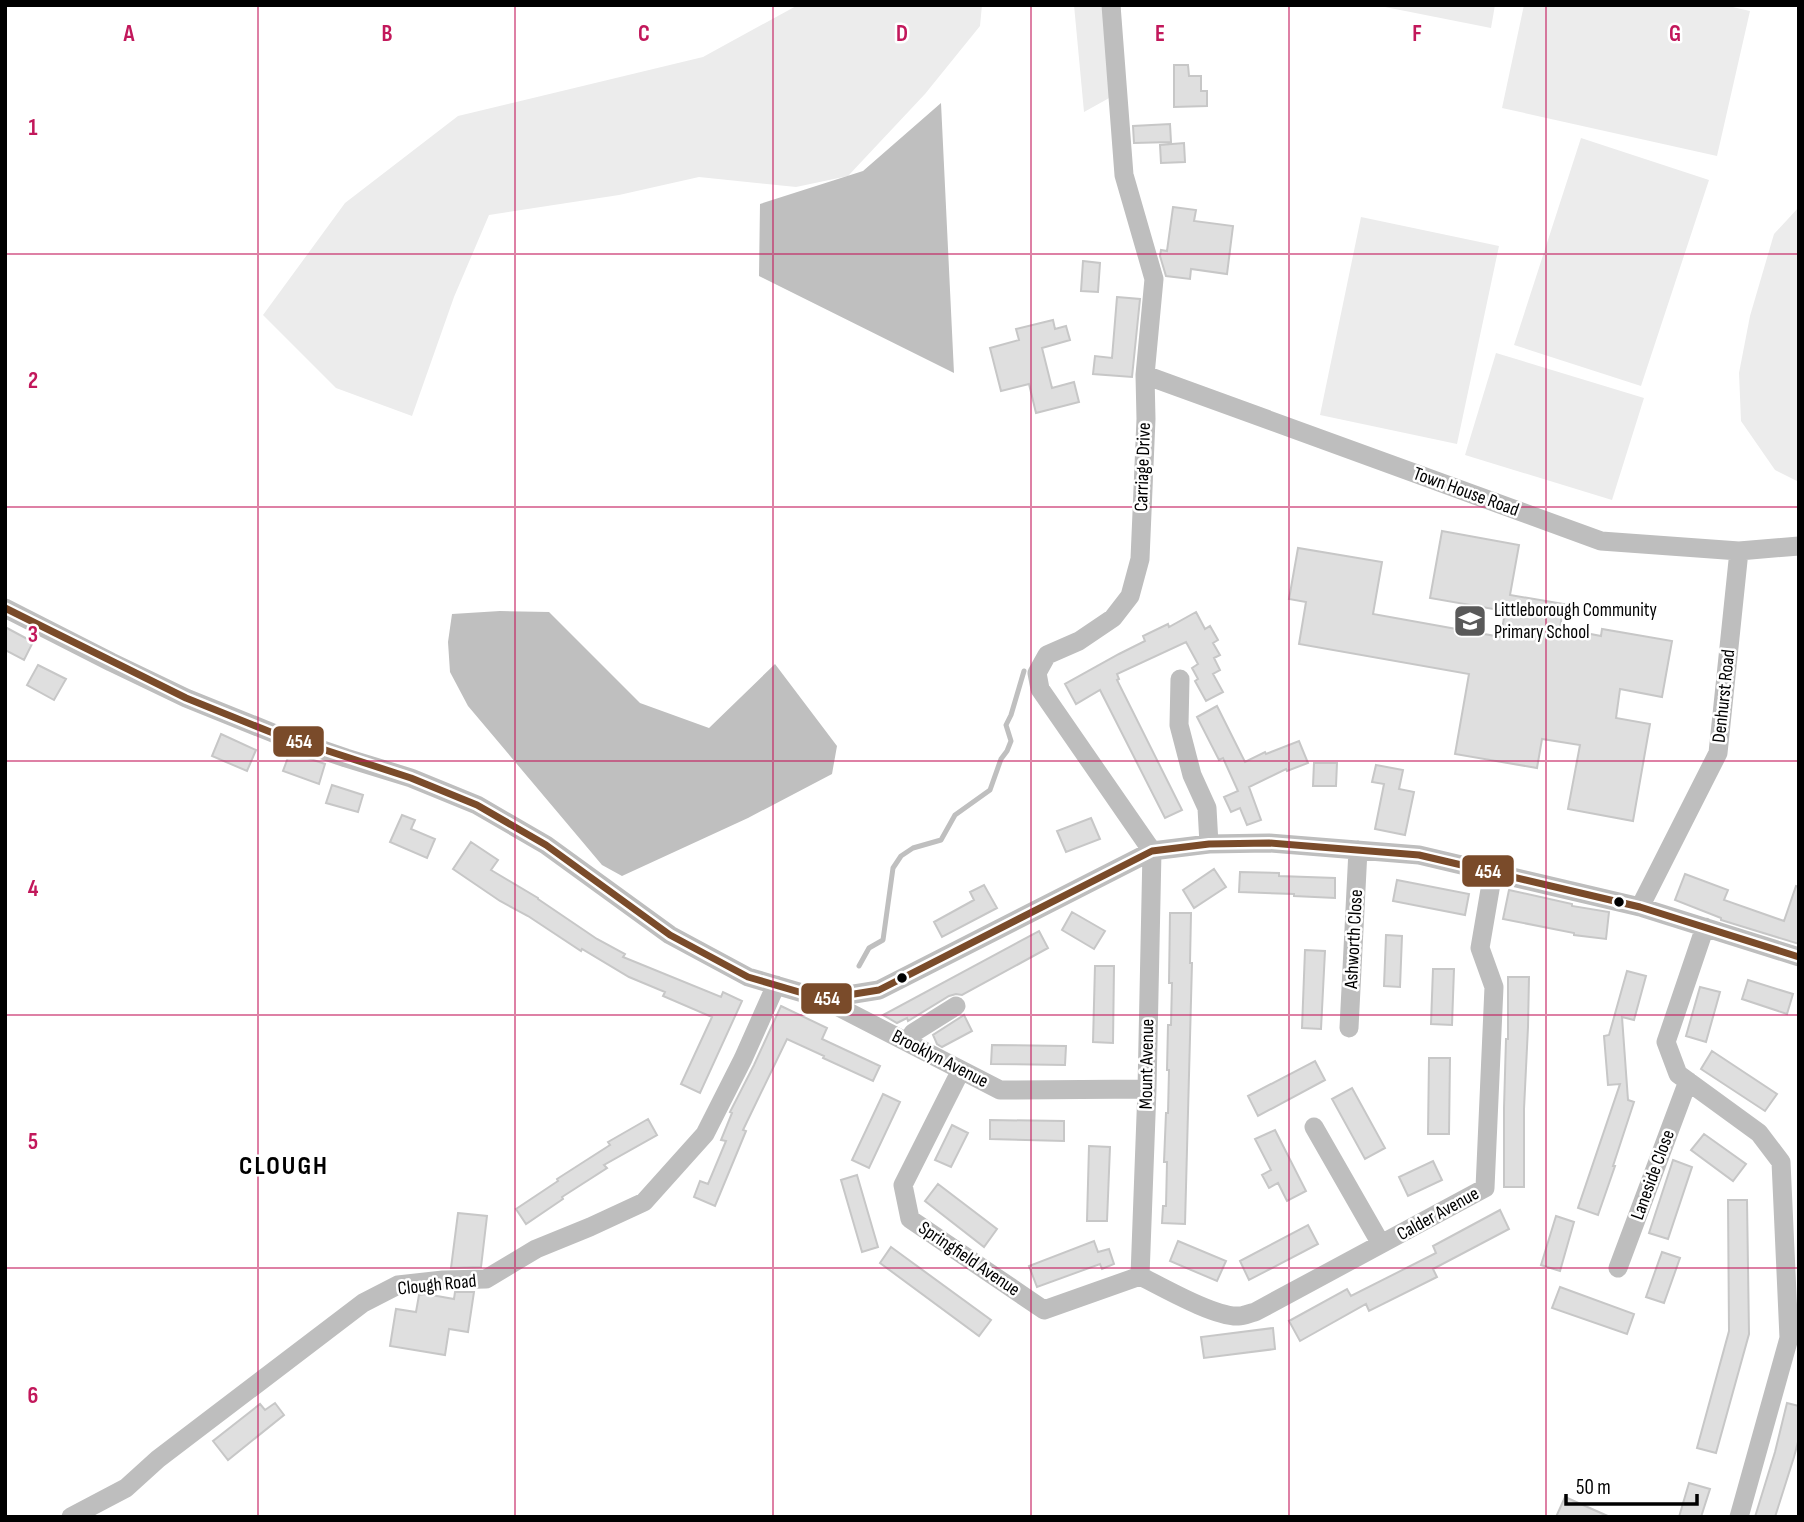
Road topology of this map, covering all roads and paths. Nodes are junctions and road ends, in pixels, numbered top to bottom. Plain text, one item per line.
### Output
1 (1111, 5) edge
2 (1145, 375) junction
3 (1799, 546) edge
4 (1739, 551) junction
5 (5, 608) edge
6 (1180, 679) dead end
7 (1209, 844) junction
8 (1358, 850) junction
9 (1152, 851) junction
10 (1493, 872) junction
11 (1640, 907) junction
12 (1704, 927) junction
13 (1799, 957) edge
14 (776, 985) junction
15 (823, 999) junction
16 (956, 1006) dead end
17 (1349, 1028) dead end
18 (907, 1042) junction
19 (961, 1070) junction
20 (1688, 1081) junction
21 (1147, 1089) junction
22 (1314, 1127) dead end
23 (1381, 1244) junction
24 (1618, 1268) dead end
25 (1140, 1276) junction
26 (71, 1517) edge
27 (1739, 1517) edge

1 - 2 street, Carriage Drive
2 - 4 street, Town House Road
2 - 9 street, Carriage Drive
3 - 4 street, Town House Road
4 - 11 street, Denhurst Road
5 - 14 street, Brooklyn Avenue
6 - 7 street
7 - 8 street
7 - 9 street
8 - 10 street
8 - 17 street, Ashworth Close
9 - 15 street
9 - 21 street, Mount Avenue
10 - 11 street
10 - 23 street, Calder Avenue
11 - 12 street
12 - 13 street
12 - 20 street
14 - 15 street, Brooklyn Avenue
14 - 26 street, Clough Road
15 - 18 street, Brooklyn Avenue
16 - 18 street
18 - 19 street, Brooklyn Avenue
19 - 21 street, Brooklyn Avenue
19 - 25 street, Springfield Avenue
20 - 24 street, Laneside Close
20 - 27 street
21 - 25 street, Mount Avenue
22 - 23 street
23 - 25 street, Calder Avenue

